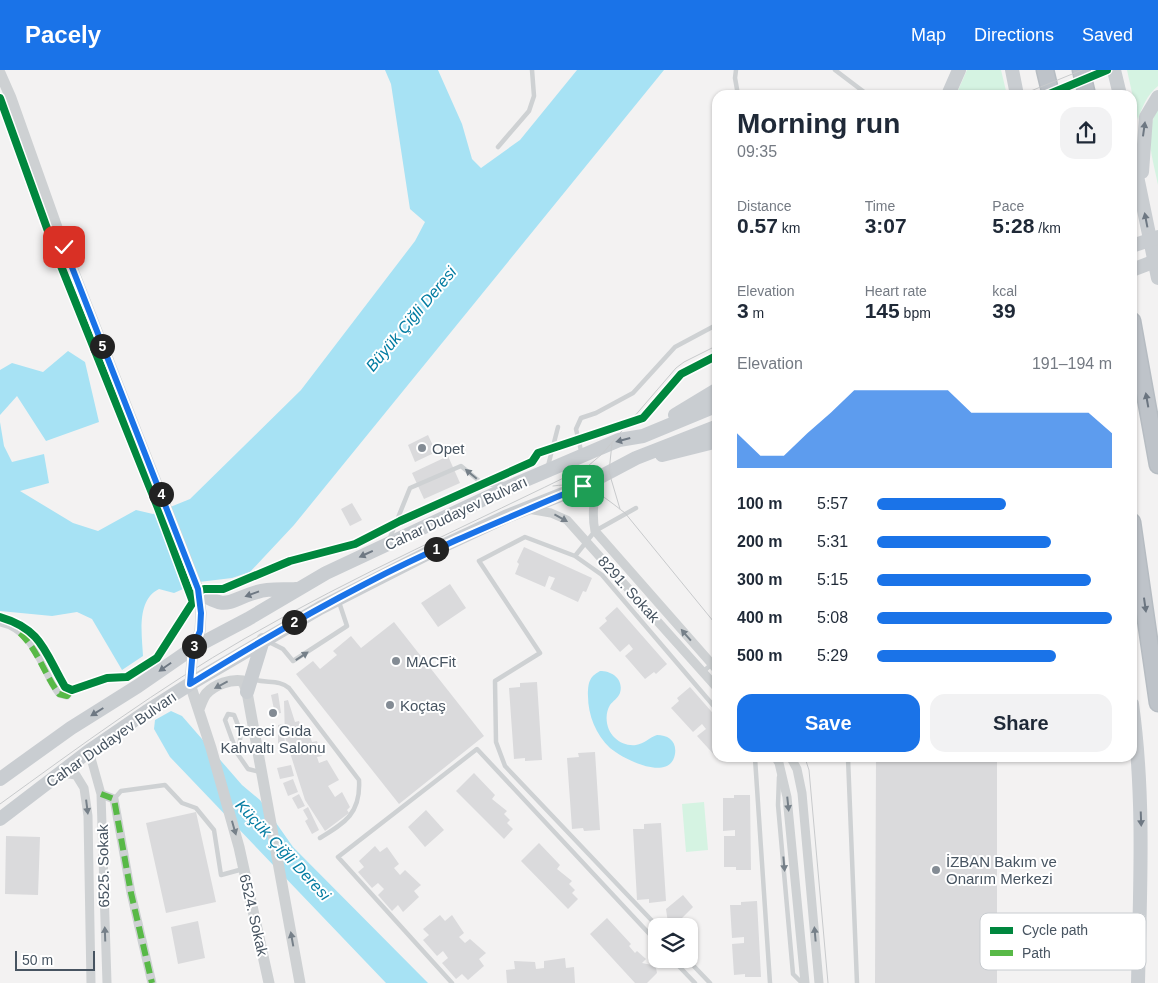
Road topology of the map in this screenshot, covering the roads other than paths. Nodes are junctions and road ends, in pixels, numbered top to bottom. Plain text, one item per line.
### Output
1 (532, 70) edge
2 (736, 70) edge
3 (835, 70) edge
4 (959, 70) edge
5 (1012, 70) edge
6 (1045, 70) edge
7 (1081, 70) edge
8 (1114, 70) edge
9 (0, 73) edge
10 (737, 90) edge
11 (861, 90) edge
12 (950, 90) edge
13 (1016, 90) edge
14 (1049, 90) edge
15 (1086, 90) edge
16 (1119, 90) edge
17 (1158, 97) edge
18 (498, 147) dead end
19 (1137, 174) edge
20 (1142, 195) junction
21 (1158, 237) edge
22 (1137, 244) edge
23 (1158, 260) edge
24 (1137, 268) edge
25 (1158, 278) edge
26 (712, 327) edge
27 (1137, 349) edge
28 (712, 393) edge
29 (712, 407) edge
30 (558, 427) dead end
31 (712, 428) edge
32 (643, 436) junction
33 (712, 443) edge
34 (583, 456) junction
35 (636, 458) junction
36 (1158, 465) edge
37 (547, 471) junction
38 (600, 476) junction
39 (516, 484) junction
40 (636, 508) dead end
41 (528, 509) junction
42 (595, 531) junction
43 (586, 541) junction
44 (387, 544) junction
45 (575, 556) junction
46 (1137, 557) edge
47 (300, 589) junction
48 (198, 593) junction
49 (338, 598) junction
50 (0, 623) edge
51 (263, 640) junction
52 (193, 648) junction
53 (712, 659) edge
54 (712, 663) edge
55 (703, 672) junction
56 (712, 682) edge
57 (190, 684) junction
58 (249, 685) junction
59 (72, 690) dead end
60 (1158, 703) edge
61 (712, 704) edge
62 (199, 709) junction
63 (89, 751) junction
64 (237, 753) junction
65 (1137, 759) edge
66 (755, 762) edge
67 (778, 762) edge
68 (793, 762) edge
69 (848, 762) edge
70 (1137, 762) edge
71 (1138, 770) junction
72 (261, 772) junction
73 (62, 773) junction
74 (0, 779) edge
75 (101, 794) junction
76 (114, 799) junction
77 (0, 819) edge
78 (320, 838) dead end
79 (244, 869) junction
80 (1139, 913) edge
81 (649, 918) edge
82 (648, 932) edge
83 (681, 968) edge
84 (696, 968) edge
85 (1138, 970) edge
86 (91, 983) edge
87 (107, 983) edge
88 (152, 983) edge
89 (270, 983) edge
90 (300, 983) edge
91 (452, 983) edge
92 (695, 983) edge
93 (710, 983) edge
94 (770, 983) edge
95 (803, 983) edge
96 (819, 983) edge
97 (857, 983) edge
98 (1138, 983) edge

1 - 18 lane
2 - 10 lane
3 - 11 lane
4 - 12 main road
5 - 13 main road
6 - 14 highway
7 - 15 highway
8 - 16 main road
9 - 48 street
20 -> 17 main road
19 - 20 main road
25 -> 20 main road
21 - 22 main road, bridge
23 - 24 main road, bridge
26 - 34 lane
36 -> 27 highway
28 - 32 main road
29 - 32 main road
30 - 37 lane
31 - 35 main road
32 -> 34 main road, Cahar Dudayev Bulvarı
33 - 35 main road
34 - 37 main road, Cahar Dudayev Bulvarı
35 - 38 main road, Cahar Dudayev Bulvarı
37 - 39 main road, Cahar Dudayev Bulvarı
38 - 41 main road, Cahar Dudayev Bulvarı
38 - 42 street
39 - 44 main road, Cahar Dudayev Bulvarı
39 -> 44 lane
40 - 42 lane
41 -> 43 street, 8291. Sokak
41 - 49 main road, Cahar Dudayev Bulvarı
42 - 43 lane
53 -> 42 street, 8291. Sokak
43 - 45 lane
43 - 55 street, 8291. Sokak
44 -> 47 main road, Cahar Dudayev Bulvarı
45 - 61 lane
45 - 81 lane
46 -> 60 highway
47 -> 48 main road
47 - 52 main road, Cahar Dudayev Bulvarı
48 - 52 street
49 - 51 main road, Cahar Dudayev Bulvarı
51 -> 49 lane
50 - 59 street
51 - 57 main road, Cahar Dudayev Bulvarı
51 - 58 main road
52 - 57 street
52 -> 74 main road, Cahar Dudayev Bulvarı
54 - 55 lane
55 - 56 street, 8291. Sokak
57 - 62 street, 6524. Sokak
57 - 63 main road, Cahar Dudayev Bulvarı
58 -> 62 street
58 - 72 street, 6524. Sokak
58 - 78 lane
62 -> 79 street, 6524. Sokak
63 - 73 main road, Cahar Dudayev Bulvarı
63 - 75 street, 6525. Sokak
64 - 64 lane
64 - 72 lane
65 - 71 main road
66 - 94 lane
67 -> 95 street
96 -> 68 street
69 - 97 lane
70 - 71 main road
71 -> 80 main road
90 -> 72 street, 6524. Sokak
73 - 77 main road, Cahar Dudayev Bulvarı
73 -> 86 street, 6525. Sokak
75 - 76 street
87 -> 75 street, 6525. Sokak
76 - 79 lane
76 - 88 street
79 - 89 street, 6524. Sokak
82 - 91 lane
83 - 92 lane
84 - 93 lane
85 -> 98 main road

